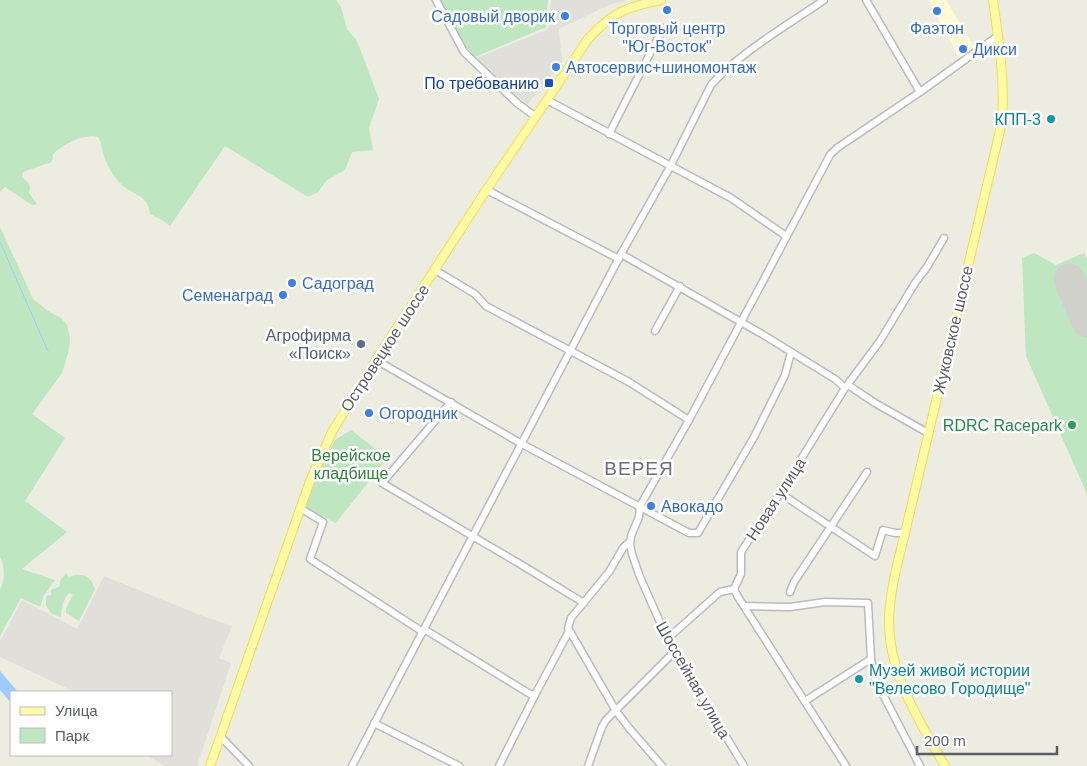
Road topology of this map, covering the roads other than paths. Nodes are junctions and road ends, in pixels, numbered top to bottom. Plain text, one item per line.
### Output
1 (436, 0) edge
2 (662, 0) edge
3 (824, 0) edge
4 (866, 0) edge
5 (993, 0) edge
6 (663, 28) dead end
7 (998, 36) junction
8 (920, 92) junction
9 (547, 100) junction
10 (536, 117) junction
11 (609, 134) junction
12 (670, 167) junction
13 (487, 190) junction
14 (786, 236) junction
15 (944, 238) dead end
16 (620, 256) junction
17 (435, 270) junction
18 (680, 286) junction
19 (741, 322) junction
20 (655, 331) dead end
21 (571, 350) junction
22 (791, 352) junction
23 (376, 360) junction
24 (846, 386) junction
25 (451, 402) junction
26 (689, 420) junction
27 (928, 433) junction
28 (522, 444) junction
29 (866, 472) dead end
30 (780, 493) junction
31 (640, 506) junction
32 (300, 508) junction
33 (830, 526) junction
34 (905, 533) junction
35 (473, 537) junction
36 (630, 540) junction
37 (734, 589) junction
38 (790, 592) dead end
39 (584, 603) junction
40 (744, 606) junction
41 (424, 630) junction
42 (569, 631) junction
43 (667, 639) junction
44 (674, 652) junction
45 (871, 659) junction
46 (535, 695) junction
47 (805, 701) junction
48 (616, 711) junction
49 (374, 723) junction
50 (220, 737) junction
51 (210, 766) edge
52 (249, 766) edge
53 (352, 766) edge
54 (460, 766) edge
55 (498, 766) edge
56 (588, 766) edge
57 (662, 766) edge
58 (744, 766) edge
59 (846, 766) edge
60 (920, 766) edge
61 (945, 766) edge

1 - 10 street
2 - 9 main road, Островецкое шоссе
3 - 12 street
4 - 8 street
5 - 7 main road, Жуковское шоссе
6 - 11 street
7 - 8 street
7 - 27 main road, Жуковское шоссе
8 - 14 street
9 - 10 main road, Островецкое шоссе
9 - 11 street
10 - 13 main road, Островецкое шоссе
11 - 12 street
12 - 14 street
12 - 16 street
13 - 16 street
13 - 17 main road, Островецкое шоссе
14 - 19 street
15 - 24 street, Новая улица
16 - 18 street
16 - 21 street
17 - 21 street
17 - 23 main road, Островецкое шоссе
18 - 19 street
18 - 20 street
19 - 22 street
19 - 26 street
21 - 26 street
21 - 28 street
22 - 24 street
22 - 31 street
23 - 25 street
23 - 32 main road, Островецкое шоссе
24 - 27 street
24 - 30 street, Новая улица
25 - 28 street
25 - 35 street
26 - 31 street
27 - 34 main road, Жуковское шоссе
28 - 31 street
28 - 35 street
29 - 33 street
30 - 33 street
30 - 37 street, Новая улица
31 - 36 street
32 - 41 street
32 - 50 main road, Островецкое шоссе
33 - 34 street
33 - 38 street
34 - 61 main road, Жуковское шоссе
35 - 39 street
35 - 41 street
36 - 39 street
36 - 43 street, Шоссейная улица
37 - 40 street
37 - 43 street
39 - 42 street
40 - 45 street
40 - 47 street
41 - 46 street
41 - 49 street
42 - 46 street
42 - 48 street
43 - 44 street, Шоссейная улица
44 - 48 street
44 - 58 street, Шоссейная улица
45 - 47 street
45 - 60 street
46 - 55 street
47 - 59 street
48 - 56 street
48 - 57 street
49 - 53 street
49 - 54 street
50 - 51 main road, Островецкое шоссе
50 - 52 street

